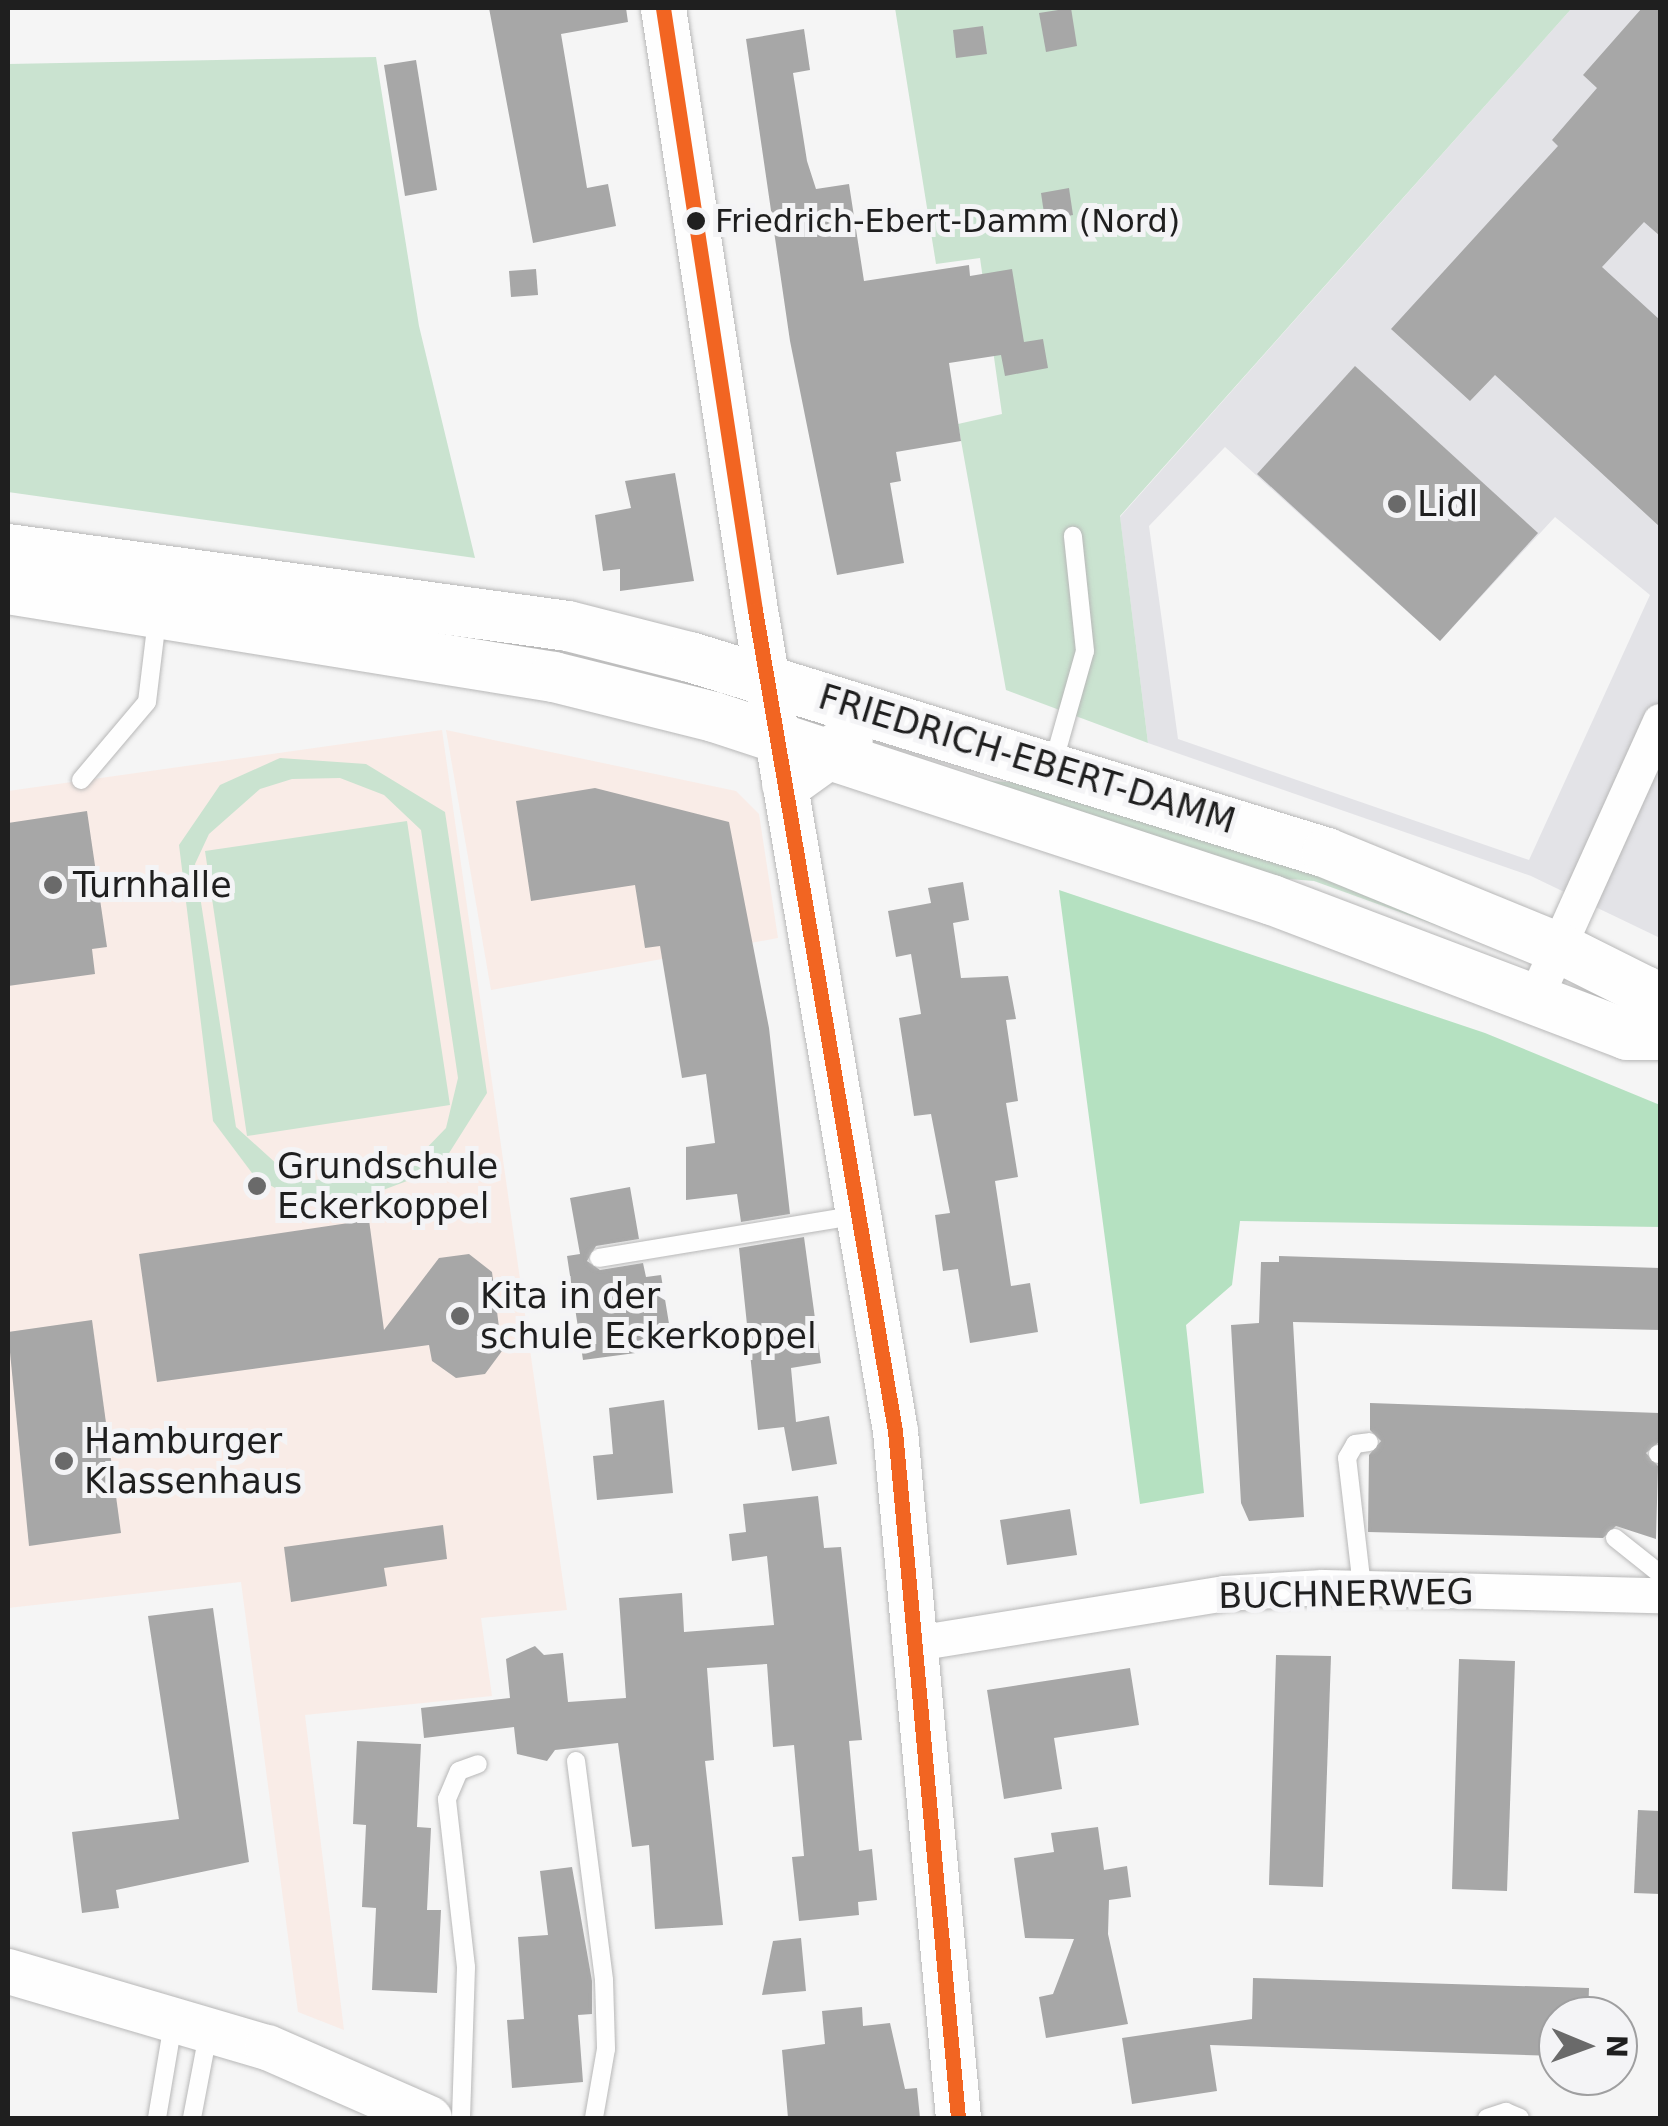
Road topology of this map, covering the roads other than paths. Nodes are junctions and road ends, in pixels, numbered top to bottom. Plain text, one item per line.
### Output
1 (664, 8) edge
2 (1073, 536) dead end
3 (8, 549) edge
4 (8, 589) edge
5 (157, 619) junction
6 (768, 680) junction
7 (904, 720) junction
8 (1660, 721) edge
9 (795, 758) junction
10 (1053, 764) junction
11 (81, 780) dead end
12 (1559, 948) junction
13 (1536, 998) junction
14 (1660, 1008) edge
15 (1660, 1035) edge
16 (860, 1215) junction
17 (600, 1258) dead end
18 (1369, 1442) dead end
19 (1615, 1538) dead end
20 (1658, 1582) edge
21 (1362, 1587) junction
22 (916, 1643) junction
23 (576, 1761) dead end
24 (478, 1764) dead end
25 (8, 1971) edge
26 (192, 2023) junction
27 (157, 2118) edge
28 (192, 2118) edge
29 (429, 2118) edge
30 (461, 2118) edge
31 (594, 2118) edge
32 (958, 2118) edge
33 (1487, 2118) edge
34 (1520, 2118) edge

1 - 6 street
2 - 10 lane
3 - 6 main road, FRIEDRICH-EBERT-DAMM
4 - 5 main road, FRIEDRICH-EBERT-DAMM
5 - 9 main road, FRIEDRICH-EBERT-DAMM
5 - 11 lane
6 - 7 main road, FRIEDRICH-EBERT-DAMM
6 - 9 street
7 - 9 main road
7 - 10 main road, FRIEDRICH-EBERT-DAMM
8 - 12 street
9 - 13 main road, FRIEDRICH-EBERT-DAMM
9 - 16 street
10 - 12 main road, FRIEDRICH-EBERT-DAMM
12 - 13 street
12 - 14 main road, FRIEDRICH-EBERT-DAMM
13 - 15 main road, FRIEDRICH-EBERT-DAMM
16 - 17 lane
16 - 22 street
18 - 21 lane
19 - 20 lane
20 - 21 street, BUCHNERWEG
21 - 22 street, BUCHNERWEG
22 - 32 street
23 - 31 lane
24 - 30 lane
25 - 26 street
26 - 27 lane
26 - 28 lane
26 - 29 street
33 - 34 lane

